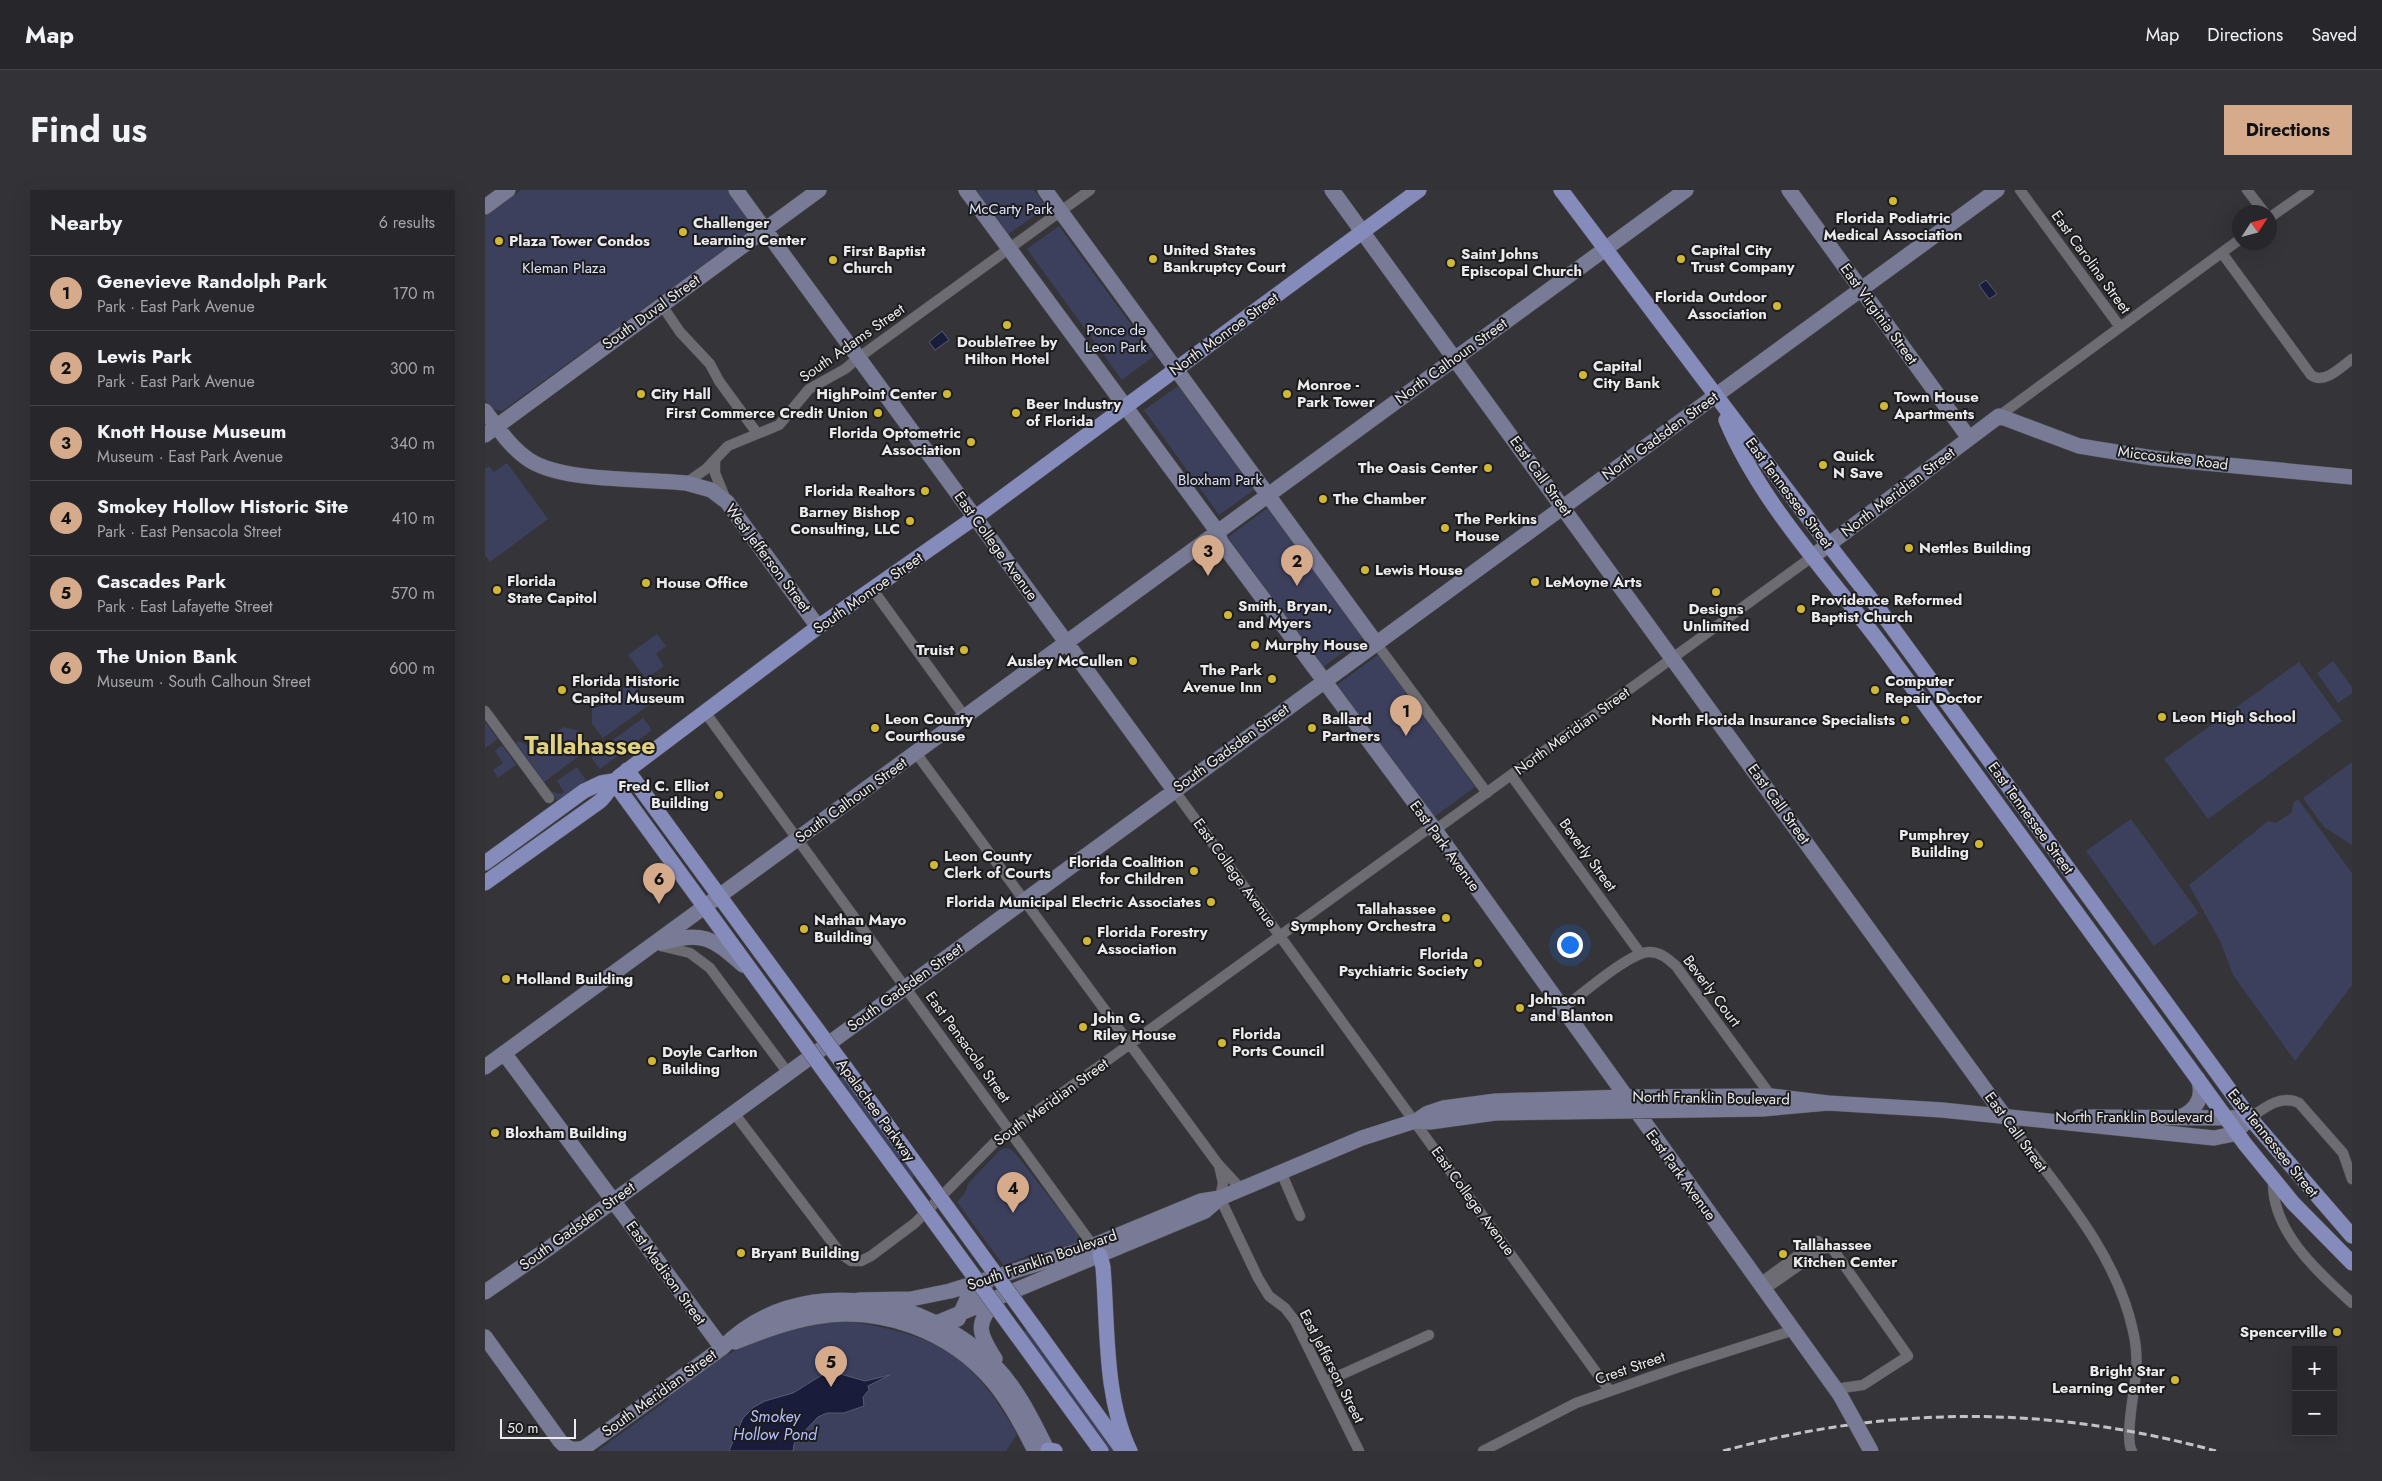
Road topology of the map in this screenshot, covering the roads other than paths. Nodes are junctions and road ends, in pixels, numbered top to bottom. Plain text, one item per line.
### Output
1 (507, 190) edge
2 (736, 190) edge
3 (819, 190) edge
4 (966, 190) edge
5 (1045, 190) edge
6 (1089, 190) edge
7 (1332, 190) edge
8 (1419, 190) edge
9 (1561, 190) edge
10 (1686, 190) edge
11 (1789, 190) edge
12 (1997, 190) edge
13 (2019, 190) edge
14 (2247, 190) edge
15 (2309, 190) edge
16 (2259, 205) edge
17 (485, 207) edge
18 (1060, 211) junction
19 (2277, 212) edge
20 (765, 229) junction
21 (1362, 232) junction
22 (2232, 245) edge
23 (1008, 248) junction
24 (1605, 249) junction
25 (2222, 253) junction
26 (1861, 289) junction
27 (661, 304) junction
28 (2120, 328) junction
29 (858, 358) junction
30 (1454, 358) junction
31 (2352, 359) edge
32 (1175, 370) junction
33 (1715, 395) junction
34 (1125, 407) junction
35 (485, 411) edge
36 (1999, 416) junction
37 (491, 430) edge
38 (757, 433) junction
39 (1969, 438) junction
40 (715, 460) junction
41 (2352, 477) edge
42 (686, 483) junction
43 (1268, 494) junction
44 (727, 502) junction
45 (1563, 507) junction
46 (975, 517) junction
47 (1217, 531) junction
48 (1828, 545) junction
49 (1812, 556) junction
50 (873, 590) junction
51 (819, 627) junction
52 (1066, 643) junction
53 (1376, 643) junction
54 (1673, 658) junction
55 (1926, 673) junction
56 (1323, 681) junction
57 (1910, 684) junction
58 (485, 711) edge
59 (705, 712) junction
60 (965, 717) junction
61 (916, 753) junction
62 (627, 770) junction
63 (1511, 775) junction
64 (613, 781) junction
65 (1174, 790) junction
66 (1487, 793) junction
67 (549, 798) dead end
68 (1433, 828) junction
69 (798, 839) junction
70 (2051, 845) junction
71 (2035, 856) junction
72 (485, 863) edge
73 (485, 883) edge
74 (720, 896) junction
75 (1024, 900) junction
76 (705, 908) junction
77 (1279, 935) junction
78 (652, 946) junction
79 (1640, 953) junction
80 (754, 975) junction
81 (905, 987) junction
82 (1562, 1009) junction
83 (1130, 1044) junction
84 (504, 1054) junction
85 (485, 1067) edge
86 (788, 1073) junction
87 (2198, 1079) junction
88 (1771, 1096) junction
89 (1625, 1097) junction
90 (1828, 1103) junction
91 (1635, 1111) junction
92 (734, 1112) junction
93 (2180, 1117) junction
94 (2005, 1118) junction
95 (2226, 1118) junction
96 (2250, 1118) junction
97 (1415, 1121) junction
98 (1010, 1131) junction
99 (2236, 1132) junction
100 (1218, 1164) junction
101 (1281, 1172) junction
102 (2352, 1179) edge
103 (2273, 1180) junction
104 (1241, 1189) junction
105 (1220, 1198) junction
106 (613, 1201) junction
107 (1300, 1216) dead end
108 (2352, 1236) edge
109 (1818, 1241) dead end
110 (1096, 1250) junction
111 (2352, 1263) edge
112 (993, 1277) junction
113 (1762, 1286) junction
114 (485, 1292) edge
115 (1002, 1296) junction
116 (859, 1300) junction
117 (2352, 1303) edge
118 (959, 1314) junction
119 (937, 1323) junction
120 (921, 1329) junction
121 (1794, 1330) junction
122 (1429, 1335) dead end
123 (959, 1336) junction
124 (485, 1337) edge
125 (722, 1348) junction
126 (974, 1363) junction
127 (1005, 1378) junction
128 (1325, 1382) junction
129 (1609, 1390) junction
130 (1838, 1392) junction
131 (571, 1450) edge
132 (1046, 1451) edge
133 (1101, 1451) edge
134 (1124, 1451) edge
135 (1129, 1451) edge
136 (1359, 1451) edge
137 (1483, 1451) edge
138 (1871, 1451) edge
139 (2132, 1451) edge

1 - 17 street
2 - 20 street, East College Avenue
3 - 20 street, South Duval Street
4 - 23 street, East Park Avenue
5 - 18 street
6 - 18 street, South Adams Street
7 - 21 street, East Call Street
8 - 21 main road, North Monroe Street
9 - 24 main road, East Tennessee Street
10 - 24 street, North Calhoun Street
11 - 26 street, East Virginia Street
12 - 26 street, North Gadsden Street
13 - 28 street, East Carolina Street
14 - 16 street
15 - 19 street
18 - 23 street, South Adams Street
18 - 32 street
20 - 27 street, South Duval Street
20 - 29 street, East College Avenue
21 - 30 street, East Call Street
21 - 32 main road, North Monroe Street
22 - 25 street, North Meridian Street
23 - 29 street, South Adams Street
23 - 34 street, East Park Avenue
24 - 30 street, North Calhoun Street
24 - 33 main road, East Tennessee Street
25 - 28 street, North Meridian Street
25 - 31 street
26 - 33 street, North Gadsden Street
26 - 39 street, East Virginia Street
27 - 37 street, South Duval Street
27 - 38 street
28 - 36 street, North Meridian Street
29 - 38 street, South Adams Street
29 - 46 street, East College Avenue
30 - 43 street, North Calhoun Street
30 - 45 street, East Call Street
32 - 34 main road, North Monroe Street
32 - 43 street
33 - 45 street, North Gadsden Street
33 - 48 main road, East Tennessee Street
33 - 49 main road, East Tennessee Street
34 - 46 main road, South Monroe Street
34 - 47 street, East Park Avenue
35 - 37 street, West Jefferson Street
36 - 39 street, North Meridian Street
36 - 41 street, Miccosukee Road
37 - 42 street, West Jefferson Street
38 - 40 street, South Adams Street
39 - 48 street, North Meridian Street
40 - 42 street, South Adams Street
40 - 44 street
42 - 44 street, West Jefferson Street
43 - 47 street, North Calhoun Street
43 - 53 street
44 - 51 street, West Jefferson Street
45 - 53 street, North Gadsden Street
45 - 54 street, East Call Street
46 - 50 main road, South Monroe Street
46 - 52 street, East College Avenue
47 - 52 street, South Calhoun Street
47 - 56 street, East Park Avenue
48 - 49 street, North Meridian Street
48 - 55 main road, East Tennessee Street
49 - 54 street, North Meridian Street
49 - 57 main road, East Tennessee Street
50 - 51 main road, South Monroe Street
50 - 60 street
51 - 59 main road, South Monroe Street
52 - 60 street, South Calhoun Street
52 - 65 street, East College Avenue
53 - 56 street, North Gadsden Street
53 - 66 street
54 - 63 street, North Meridian Street
54 - 94 street, East Call Street
55 - 57 main road
55 - 70 main road, East Tennessee Street
56 - 65 street, South Gadsden Street
56 - 68 street, East Park Avenue
57 - 71 main road, East Tennessee Street
58 - 67 street
59 - 62 main road, South Monroe Street
59 - 69 street, East Pensacola Street
60 - 61 street, South Calhoun Street
61 - 69 street, South Calhoun Street
61 - 75 street, East Jefferson Street
62 - 64 main road, South Monroe Street
62 - 74 main road, Apalachee Parkway
63 - 66 street, North Meridian Street
63 - 79 street, Beverly Street
64 - 72 main road, South Monroe Street
64 - 73 main road, South Monroe Street
64 - 76 main road, Apalachee Parkway
65 - 75 street, South Gadsden Street
65 - 77 street, East College Avenue
66 - 68 street, North Meridian Street
68 - 77 street, South Meridian Street
68 - 82 street, East Park Avenue
69 - 74 street, South Calhoun Street
69 - 81 street, East Pensacola Street
70 - 71 main road
70 - 96 main road, East Tennessee Street
71 - 87 main road, East Tennessee Street
74 - 76 street, South Calhoun Street
74 - 134 main road, Apalachee Parkway, bridge
75 - 81 street, South Gadsden Street
75 - 83 street, East Jefferson Street
76 - 78 street, South Calhoun Street
76 - 80 main road, Apalachee Parkway
77 - 83 street, South Meridian Street
77 - 97 street, East College Avenue
78 - 80 street
78 - 84 street, South Calhoun Street
78 - 86 street
79 - 82 street
79 - 88 street, Beverly Court
80 - 133 main road, Apalachee Parkway, bridge
81 - 86 street, South Gadsden Street
81 - 98 street, East Pensacola Street
82 - 89 street, East Park Avenue
83 - 98 street, South Meridian Street
83 - 100 street, East Jefferson Street
84 - 85 street, South Calhoun Street
84 - 106 street, East Madison Street
86 - 92 street, South Gadsden Street
87 - 93 street
87 - 95 main road, East Tennessee Street
88 - 89 street, North Franklin Boulevard
88 - 90 street, North Franklin Boulevard
89 - 91 street, East Park Avenue
89 - 97 street, South Franklin Boulevard
90 - 91 street, North Franklin Boulevard
90 - 94 street, North Franklin Boulevard
91 - 97 street, South Franklin Boulevard
91 - 113 street, East Park Avenue
92 - 98 street, South Meridian Street
92 - 106 street, South Gadsden Street
93 - 94 street, North Franklin Boulevard
93 - 95 street, North Franklin Boulevard
94 - 99 street, North Franklin Boulevard
94 - 139 street, East Call Street
95 - 96 street, North Franklin Boulevard
95 - 99 main road, East Tennessee Street
96 - 99 street
96 - 102 street
96 - 108 main road, East Tennessee Street
97 - 101 street, South Franklin Boulevard
97 - 129 street, East College Avenue
98 - 110 street, East Pensacola Street
99 - 103 main road, East Tennessee Street
100 - 104 street, East Jefferson Street
100 - 105 street, East Jefferson Street
101 - 104 street, South Franklin Boulevard
101 - 107 street
103 - 111 main road, East Tennessee Street
103 - 117 street, East Tennessee Street
104 - 105 street, South Franklin Boulevard
105 - 110 street, South Franklin Boulevard
105 - 128 street, East Jefferson Street
106 - 114 street, South Gadsden Street
106 - 125 street, East Madison Street
109 - 113 street
110 - 112 street, South Franklin Boulevard
110 - 115 street, South Franklin Boulevard
110 - 135 main road
112 - 116 street, South Franklin Boulevard
112 - 118 street
113 - 121 street, East Park Avenue
113 - 130 street
115 - 118 street, South Franklin Boulevard
115 - 127 street
116 - 119 street
116 - 125 street
118 - 119 street, South Franklin Boulevard
118 - 123 street
119 - 120 street, South Franklin Boulevard
119 - 123 street
120 - 125 street
120 - 126 street
121 - 129 street, Crest Street
121 - 130 street, East Park Avenue
122 - 128 street
123 - 126 street
123 - 127 street
124 - 131 street
125 - 131 street, South Meridian Street
126 - 132 street
127 - 132 street
128 - 136 street, East Jefferson Street
129 - 137 street, Crest Street
130 - 138 street, East Park Avenue, bridge

